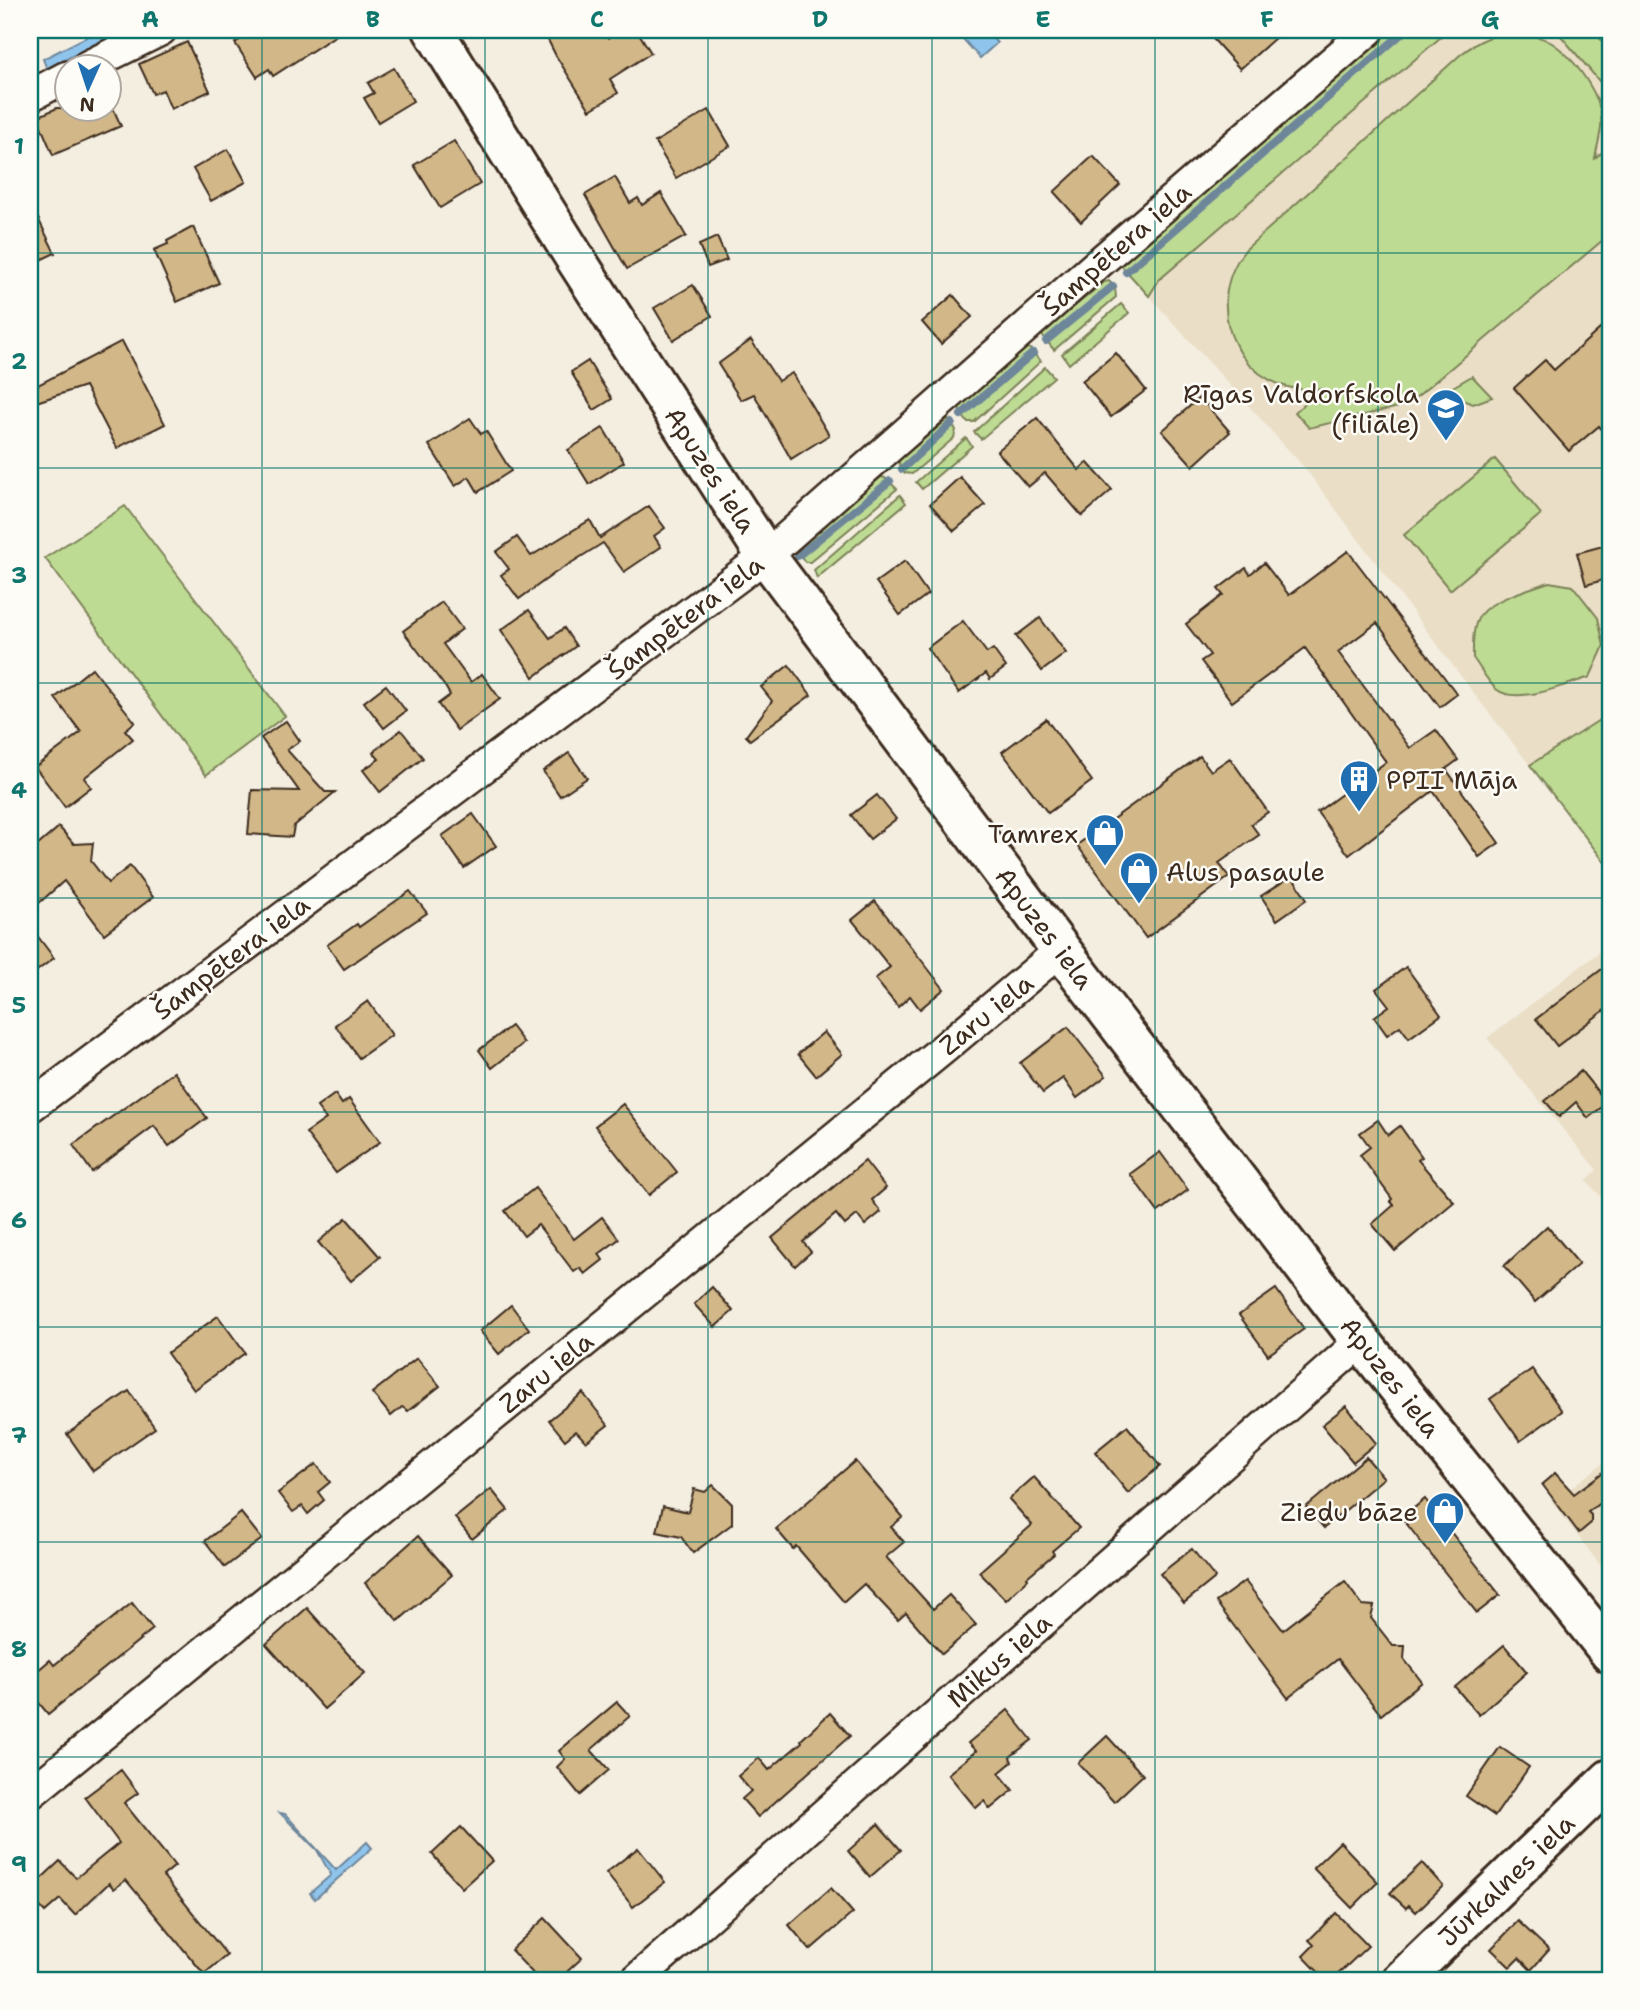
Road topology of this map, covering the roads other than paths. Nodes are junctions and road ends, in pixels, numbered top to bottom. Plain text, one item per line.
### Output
1 (161, 30) edge
2 (433, 30) edge
3 (1369, 30) edge
4 (116, 52) edge
5 (52, 84) edge
6 (30, 96) edge
7 (766, 556) junction
8 (1061, 950) junction
9 (30, 1107) edge
10 (1361, 1341) junction
11 (1610, 1653) edge
12 (1610, 1779) edge
13 (30, 1794) edge
14 (636, 1980) edge
15 (1402, 1980) edge

1 - 4 street
2 - 7 street, Apuzes iela
3 - 7 street, Šampētera iela
5 - 6 street
7 - 8 street, Apuzes iela
7 - 9 street, Šampētera iela
8 - 10 street, Apuzes iela
8 - 13 street, Zaru iela
10 - 11 street, Apuzes iela
10 - 14 street, Mikus iela
12 - 15 street, Jūrkalnes iela

